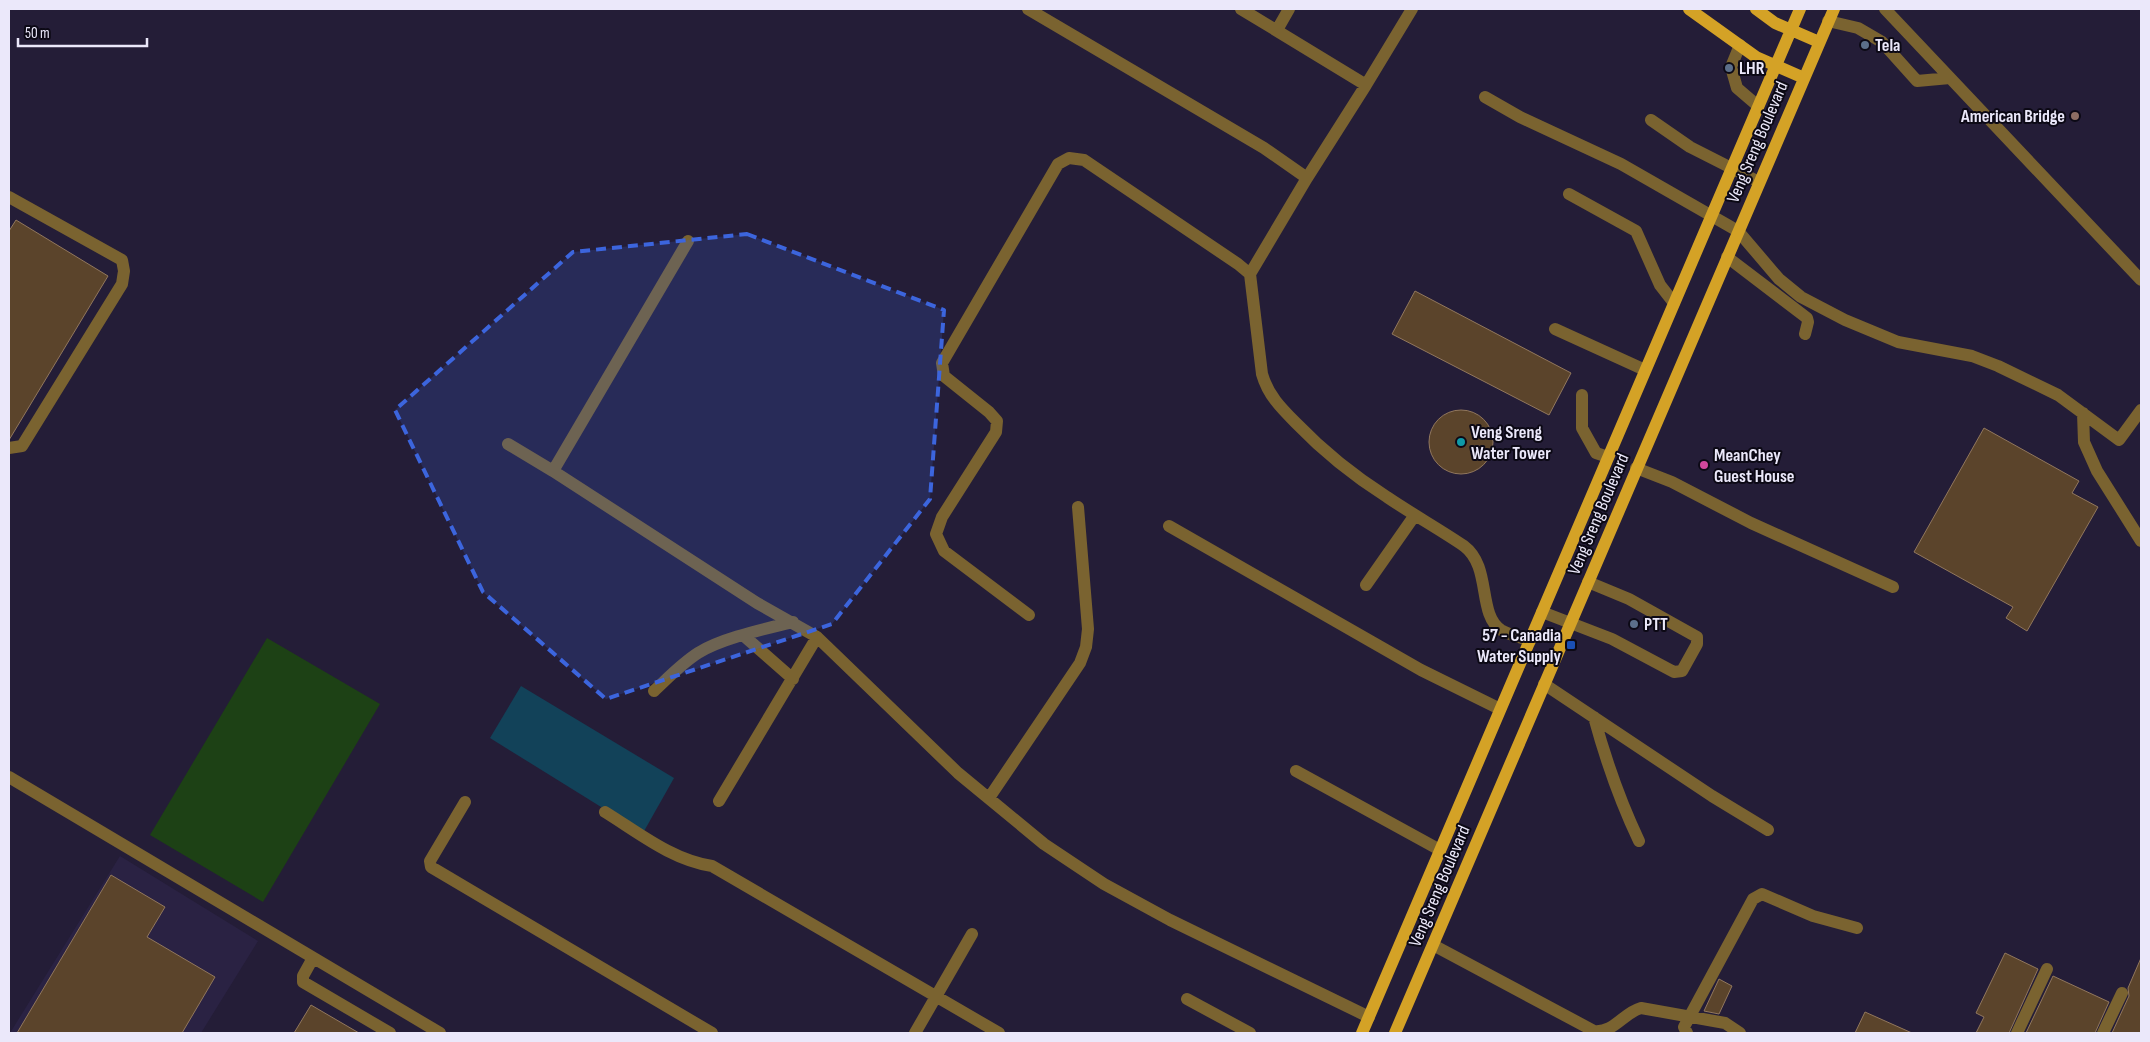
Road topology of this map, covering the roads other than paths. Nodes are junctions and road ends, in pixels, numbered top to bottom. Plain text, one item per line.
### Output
1 (1028, 9) edge
2 (1241, 9) edge
3 (1289, 9) edge
4 (1412, 9) edge
5 (1689, 9) edge
6 (1756, 9) edge
7 (1800, 9) edge
8 (1834, 9) edge
9 (1884, 9) edge
10 (1828, 21) junction
11 (1277, 30) junction
12 (1790, 30) junction
13 (1819, 42) junction
14 (1740, 45) junction
15 (1775, 65) junction
16 (1804, 78) junction
17 (1950, 78) junction
18 (1366, 85) junction
19 (1485, 97) dead end
20 (1758, 106) junction
21 (1651, 120) dead end
22 (1731, 169) junction
23 (1307, 178) junction
24 (1759, 182) junction
25 (1569, 194) dead end
26 (11, 202) edge
27 (1711, 216) junction
28 (1738, 231) junction
29 (688, 241) dead end
30 (1727, 257) junction
31 (1250, 274) junction
32 (2141, 280) edge
33 (1674, 303) junction
34 (1556, 329) dead end
35 (1805, 334) dead end
36 (1645, 370) junction
37 (1582, 395) dead end
38 (2141, 410) edge
39 (2083, 414) junction
40 (508, 444) dead end
41 (9, 448) edge
42 (1608, 457) junction
43 (1636, 468) junction
44 (553, 471) junction
45 (1078, 507) dead end
46 (1415, 516) junction
47 (1168, 526) dead end
48 (2141, 541) edge
49 (1588, 582) junction
50 (1366, 585) dead end
51 (1893, 587) dead end
52 (1542, 612) junction
53 (1029, 615) dead end
54 (793, 622) junction
55 (1570, 623) junction
56 (744, 636) junction
57 (817, 637) junction
58 (1530, 641) junction
59 (793, 679) junction
60 (1544, 684) junction
61 (654, 691) dead end
62 (1500, 709) junction
63 (1594, 717) junction
64 (1296, 771) dead end
65 (9, 777) edge
66 (989, 798) junction
67 (719, 801) dead end
68 (465, 802) dead end
69 (605, 812) dead end
70 (1768, 830) dead end
71 (1639, 841) dead end
72 (1440, 850) junction
73 (1857, 928) dead end
74 (972, 934) dead end
75 (1433, 945) junction
76 (312, 958) junction
77 (2047, 969) dead end
78 (2122, 993) dead end
79 (936, 996) junction
80 (1187, 999) dead end
81 (1690, 1015) junction
82 (1369, 1017) junction
83 (390, 1033) edge
84 (440, 1033) edge
85 (712, 1033) edge
86 (915, 1033) edge
87 (999, 1033) edge
88 (1250, 1033) edge
89 (1362, 1033) edge
90 (1395, 1033) edge
91 (1687, 1033) edge
92 (1740, 1033) edge
93 (2017, 1033) edge
94 (2103, 1033) edge

1 - 23 street
2 - 11 street
3 - 11 street
4 - 18 street
5 - 14 main road
6 - 12 main road
7 - 12 main road, Veng Sreng Boulevard
8 - 10 main road, Veng Sreng Boulevard
9 - 17 street
10 - 13 main road, Veng Sreng Boulevard
10 - 17 street
11 - 18 street
12 - 13 main road
12 - 15 main road, Veng Sreng Boulevard
13 - 16 main road, Veng Sreng Boulevard
14 - 15 main road
14 - 20 street
15 - 16 main road
15 - 20 main road, Veng Sreng Boulevard
16 - 24 main road, Veng Sreng Boulevard
17 - 32 street
18 - 23 street
19 - 27 street
20 - 22 main road, Veng Sreng Boulevard
21 - 22 street
22 - 24 street
22 - 27 main road, Veng Sreng Boulevard
23 - 31 street
24 - 28 main road, Veng Sreng Boulevard
25 - 33 street
26 - 41 street
27 - 28 street
27 - 33 main road, Veng Sreng Boulevard
28 - 30 main road, Veng Sreng Boulevard
28 - 39 street
29 - 44 street
30 - 35 street
30 - 43 main road, Veng Sreng Boulevard
31 - 46 street
31 - 53 street
33 - 36 main road, Veng Sreng Boulevard
34 - 36 street
36 - 42 main road, Veng Sreng Boulevard
37 - 42 street
38 - 39 street
39 - 48 street
40 - 44 street
42 - 52 main road, Veng Sreng Boulevard
43 - 49 main road, Veng Sreng Boulevard
43 - 51 street
44 - 54 street
45 - 66 street
46 - 50 street
46 - 58 street
47 - 62 street
49 - 55 main road, Veng Sreng Boulevard
49 - 55 street
52 - 55 street
52 - 58 main road, Veng Sreng Boulevard
54 - 56 street
54 - 57 street
55 - 60 main road, Veng Sreng Boulevard
56 - 59 street
56 - 61 street
57 - 59 street
57 - 66 street
58 - 62 main road, Veng Sreng Boulevard
59 - 67 street
60 - 63 street
60 - 75 main road, Veng Sreng Boulevard
62 - 72 main road, Veng Sreng Boulevard
63 - 70 street
63 - 71 street
64 - 72 street
65 - 76 street
66 - 82 street
68 - 85 street
69 - 79 street
72 - 82 main road, Veng Sreng Boulevard
73 - 81 street
74 - 79 street
75 - 81 street
75 - 90 main road, Veng Sreng Boulevard
76 - 83 street
76 - 84 street
77 - 93 street
78 - 94 street
79 - 86 street
79 - 87 street
80 - 88 street
81 - 91 street
81 - 92 street
82 - 89 main road, Veng Sreng Boulevard

